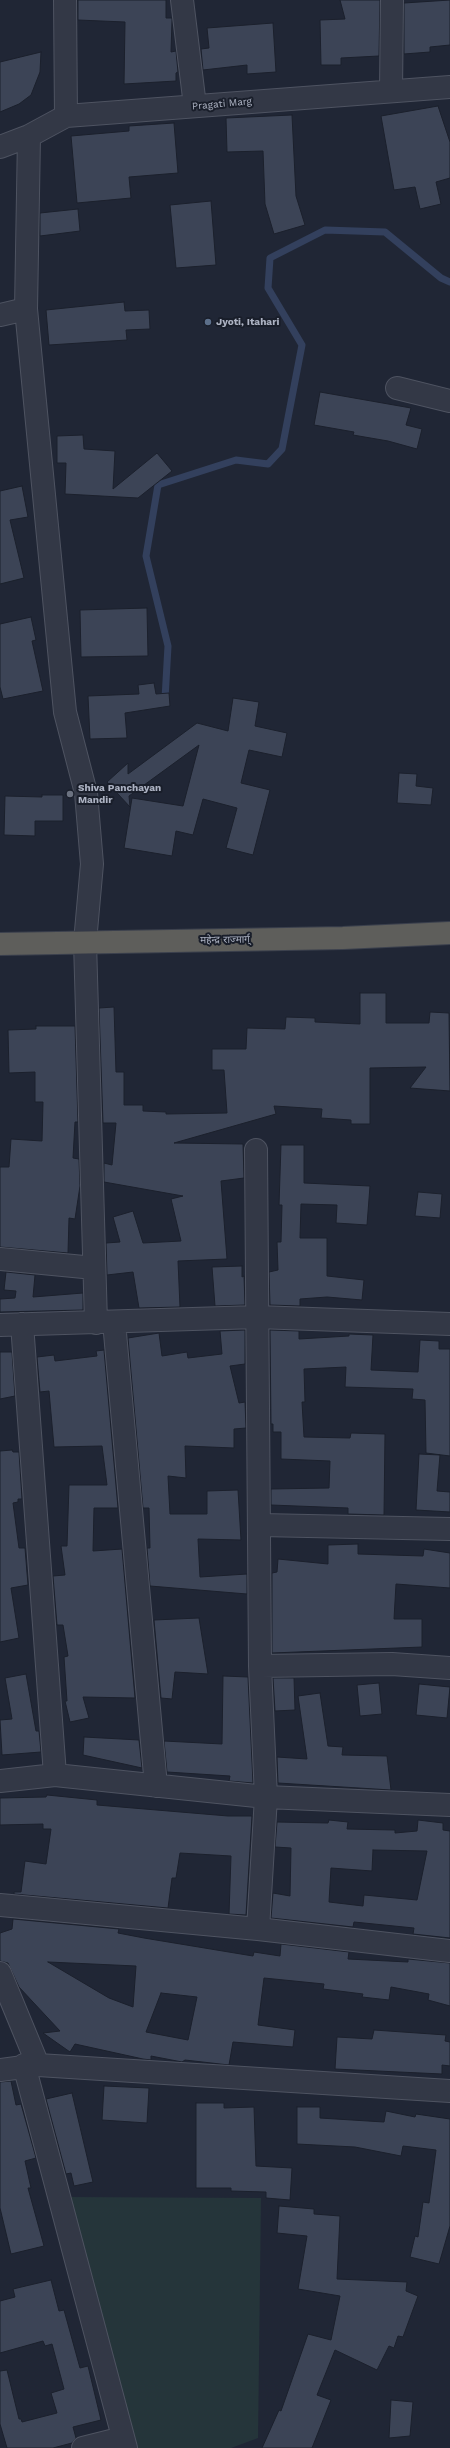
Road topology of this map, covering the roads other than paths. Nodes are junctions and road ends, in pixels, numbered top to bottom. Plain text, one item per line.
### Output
1 (65, 0) edge
2 (182, 0) edge
3 (392, 0) edge
4 (450, 87) edge
5 (391, 91) junction
6 (195, 106) junction
7 (66, 116) junction
8 (29, 136) junction
9 (0, 147) edge
10 (26, 309) junction
11 (0, 315) edge
12 (397, 388) dead end
13 (450, 401) edge
14 (450, 933) edge
15 (85, 942) junction
16 (0, 944) edge
17 (256, 1150) dead end
18 (0, 1259) edge
19 (94, 1268) junction
20 (257, 1317) junction
21 (105, 1322) junction
22 (22, 1324) junction
23 (450, 1324) edge
24 (0, 1325) edge
25 (261, 1525) junction
26 (450, 1529) edge
27 (260, 1666) junction
28 (450, 1668) edge
29 (55, 1775) junction
30 (0, 1781) edge
31 (156, 1786) junction
32 (266, 1797) junction
33 (450, 1805) edge
34 (0, 1905) edge
35 (258, 1929) junction
36 (450, 1951) edge
37 (0, 1973) edge
38 (31, 2065) junction
39 (0, 2070) edge
40 (450, 2091) edge
41 (124, 2443) edge
42 (84, 2448) edge

1 - 7 street
2 - 6 street
3 - 5 street
4 - 5 street, Pragati Marg
5 - 6 street, Pragati Marg
6 - 7 street, Pragati Marg
7 - 8 street, Pragati Marg
8 - 9 street, Pragati Marg
8 - 10 street
10 - 11 street
10 - 15 street
12 - 13 street
14 - 15 highway, महेन्द्र राज्मार्ग्
15 - 16 highway, महेन्द्र राज्मार्ग्
15 - 19 street
17 - 20 street
18 - 19 street
19 - 21 street
20 - 21 street
20 - 23 street
20 - 25 street
21 - 22 street
21 - 31 street
22 - 24 street
22 - 29 street
25 - 26 street
25 - 27 street
27 - 28 street
27 - 32 street
29 - 30 street
29 - 31 street
31 - 32 street
32 - 33 street
32 - 35 street
34 - 35 street
35 - 36 street
37 - 38 street
38 - 39 street
38 - 40 street
38 - 41 street
41 - 42 street

